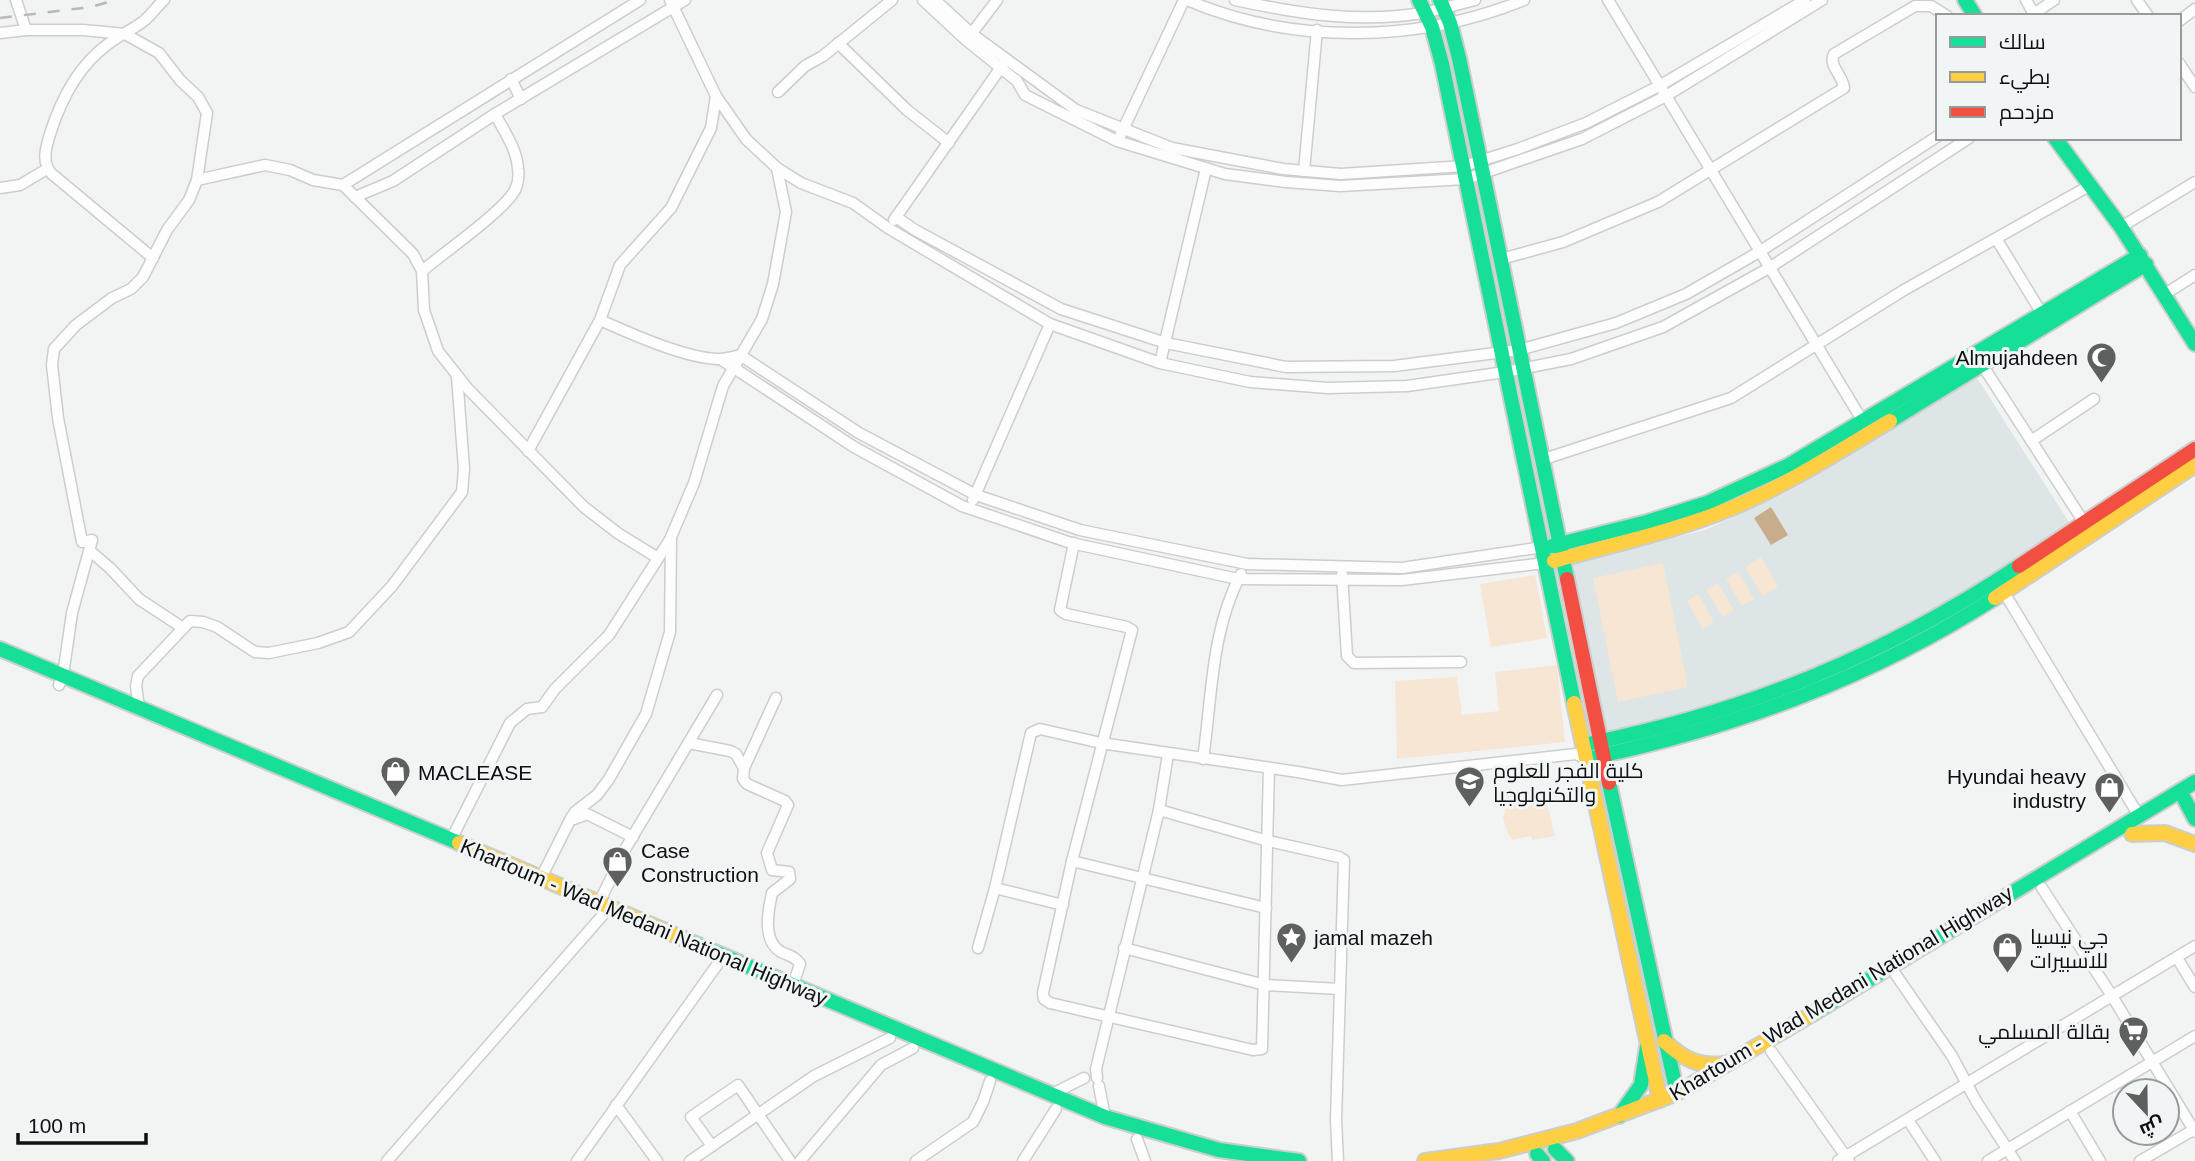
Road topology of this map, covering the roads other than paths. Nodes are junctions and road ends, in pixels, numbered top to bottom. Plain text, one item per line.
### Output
1 (16, 0) edge
2 (164, 0) edge
3 (640, 0) edge
4 (685, 0) edge
5 (892, 0) edge
6 (923, 0) edge
7 (935, 0) edge
8 (997, 0) edge
9 (1186, 0) edge
10 (1235, 0) edge
11 (1475, 0) edge
12 (1524, 0) edge
13 (1608, 0) edge
14 (1805, 0) edge
15 (1822, 0) edge
16 (2054, 0) edge
17 (672, 4) edge
18 (1442, 4) edge
19 (1423, 6) edge
20 (1789, 9) edge
21 (1944, 14) edge
22 (2033, 14) edge
23 (1450, 23) junction
24 (1432, 27) junction
25 (26, 30) junction
26 (1317, 30) junction
27 (0, 33) edge
28 (125, 34) junction
29 (969, 37) junction
30 (838, 43) junction
31 (1003, 64) junction
32 (2181, 66) edge
33 (511, 79) junction
34 (1659, 86) junction
35 (2195, 87) edge
36 (778, 92) dead end
37 (716, 96) junction
38 (1666, 96) junction
39 (521, 99) junction
40 (495, 114) junction
41 (1123, 130) junction
42 (1936, 137) edge
43 (1966, 140) edge
44 (2055, 140) edge
45 (1117, 141) junction
46 (949, 144) junction
47 (777, 167) junction
48 (1482, 167) junction
49 (47, 169) junction
50 (1206, 169) junction
51 (1711, 169) junction
52 (1304, 171) junction
53 (1465, 173) junction
54 (197, 180) junction
55 (2195, 182) edge
56 (343, 186) junction
57 (2089, 186) junction
58 (0, 188) edge
59 (355, 197) junction
60 (896, 216) junction
61 (2121, 227) junction
62 (888, 228) junction
63 (1997, 240) junction
64 (1759, 252) junction
65 (153, 258) junction
66 (1500, 259) junction
67 (2143, 260) junction
68 (1769, 268) junction
69 (422, 271) junction
70 (2195, 275) edge
71 (2165, 294) junction
72 (2045, 319) junction
73 (600, 320) junction
74 (1050, 324) junction
75 (1166, 343) junction
76 (1817, 344) junction
77 (2195, 344) edge
78 (1520, 350) junction
79 (1501, 353) junction
80 (740, 355) junction
81 (722, 359) junction
82 (1979, 360) junction
83 (1160, 363) junction
84 (733, 368) junction
85 (1523, 369) junction
86 (1505, 372) junction
87 (457, 376) junction
88 (2094, 399) dead end
89 (1867, 428) junction
90 (864, 436) junction
91 (2031, 441) junction
92 (854, 447) junction
93 (2195, 449) edge
94 (528, 451) junction
95 (1541, 460) junction
96 (2195, 465) edge
97 (976, 495) junction
98 (969, 509) junction
99 (2084, 523) junction
100 (2094, 536) junction
101 (671, 537) junction
102 (1074, 543) junction
103 (1543, 547) junction
104 (90, 551) junction
105 (1561, 552) junction
106 (658, 558) junction
107 (1545, 563) junction
108 (1247, 564) junction
109 (1342, 567) junction
110 (1238, 579) junction
111 (1342, 580) junction
112 (2000, 587) junction
113 (183, 628) junction
114 (0, 649) edge
115 (0, 661) edge
116 (1461, 662) dead end
117 (1587, 679) junction
118 (61, 680) junction
119 (1570, 682) junction
120 (717, 695) dead end
121 (776, 698) dead end
122 (139, 707) junction
123 (690, 743) junction
124 (1101, 743) junction
125 (1601, 749) junction
126 (1582, 753) junction
127 (1168, 754) junction
128 (1203, 759) junction
129 (744, 768) junction
130 (1269, 768) junction
131 (2195, 782) edge
132 (2187, 796) edge
133 (1159, 810) junction
134 (2139, 816) junction
135 (2195, 819) edge
136 (569, 821) junction
137 (2132, 834) junction
138 (633, 836) junction
139 (451, 840) junction
140 (1268, 841) junction
141 (2195, 844) edge
142 (1072, 861) junction
143 (1143, 877) junction
144 (541, 878) junction
145 (995, 888) junction
146 (2042, 888) junction
147 (1063, 905) junction
148 (1266, 908) junction
149 (600, 909) junction
150 (2195, 946) edge
151 (978, 948) dead end
152 (1124, 948) junction
153 (2177, 958) junction
154 (717, 965) junction
155 (1896, 975) junction
156 (793, 985) junction
157 (1265, 985) junction
158 (2195, 987) edge
159 (1340, 989) junction
160 (2112, 996) junction
161 (1109, 1017) junction
162 (2195, 1036) edge
163 (890, 1038) junction
164 (1664, 1041) junction
165 (1647, 1047) junction
166 (913, 1048) junction
167 (1770, 1051) junction
168 (2151, 1061) junction
169 (1732, 1062) junction
170 (1093, 1077) junction
171 (990, 1080) junction
172 (1966, 1083) junction
173 (1677, 1093) junction
174 (1050, 1095) junction
175 (1660, 1100) junction
176 (617, 1105) junction
177 (1056, 1109) junction
178 (2070, 1111) junction
179 (758, 1115) junction
180 (1105, 1117) junction
181 (1619, 1117) junction
182 (1908, 1119) junction
183 (2195, 1130) edge
184 (1137, 1139) junction
185 (712, 1146) junction
186 (1555, 1149) junction
187 (2008, 1149) junction
188 (1540, 1158) edge
189 (1844, 1159) edge
190 (387, 1161) edge
191 (577, 1161) edge
192 (657, 1161) edge
193 (690, 1161) edge
194 (790, 1161) edge
195 (800, 1161) edge
196 (916, 1161) edge
197 (1023, 1161) edge
198 (1145, 1161) edge
199 (1221, 1161) edge
200 (1299, 1161) edge
201 (1338, 1161) edge
202 (1425, 1161) edge
203 (1507, 1161) edge
204 (1567, 1161) edge
205 (1935, 1161) edge
206 (1988, 1161) edge
207 (2015, 1161) edge
208 (2100, 1161) edge
209 (2140, 1161) edge

1 - 25 street
2 - 28 street
3 - 33 street
4 - 17 street
5 - 30 street
6 - 29 street
7 - 29 street
8 - 29 street
9 - 26 street
9 - 41 street
10 - 19 street
11 - 18 street
12 - 23 street
13 - 34 street
14 - 20 street
15 - 20 street
16 - 22 street
17 - 37 street
17 - 39 street
18 - 19 street
18 - 23 main road
19 - 24 main road
20 - 34 street
20 - 38 street
21 - 51 street
23 - 24 street
23 - 48 main road
24 - 26 street
24 - 53 main road
25 - 27 street
25 - 28 street
26 - 52 street
28 - 49 street
28 - 54 street
29 - 31 street
30 - 36 street
30 - 46 street
31 - 41 street
31 - 45 street
31 - 46 street
32 - 35 street
33 - 39 street
33 - 56 street
34 - 38 street
34 - 48 street
37 - 47 street
37 - 73 street
38 - 48 street
38 - 51 street
39 - 40 street
40 - 59 street
40 - 69 street
41 - 45 street
41 - 52 street
42 - 64 street
43 - 68 street
44 - 57 main road
45 - 50 street
46 - 60 street
47 - 62 street
47 - 80 street
48 - 53 street
48 - 66 main road
49 - 58 street
49 - 65 street
50 - 53 street
50 - 75 street
51 - 64 street
51 - 66 street
52 - 53 street
53 - 79 main road
54 - 56 street
54 - 65 street
55 - 61 street
56 - 59 street
57 - 61 main road
57 - 63 street
59 - 69 street
60 - 62 street
60 - 75 street
61 - 67 main road
62 - 74 street
63 - 72 street
63 - 76 street
64 - 68 street
64 - 78 street
65 - 104 street
66 - 78 main road
67 - 71 main road
67 - 72 main road
68 - 76 street
68 - 85 street
69 - 87 street
70 - 71 street
71 - 77 main road
72 - 82 main road
73 - 81 street
73 - 94 street
74 - 83 street
74 - 97 street
75 - 79 street
75 - 83 street
76 - 89 street
76 - 95 street
78 - 79 street
78 - 85 main road
79 - 86 main road
80 - 81 street
80 - 84 street
80 - 90 street
81 - 84 street
82 - 89 main road
82 - 91 street
83 - 86 street
84 - 92 street
84 - 101 street
85 - 86 street
85 - 95 main road
86 - 103 main road
87 - 94 street
87 - 113 street
88 - 91 street
89 - 105 main road
90 - 92 street
90 - 97 street
91 - 99 street
92 - 98 street
93 - 99 main road
94 - 106 street
95 - 105 main road
96 - 100 main road
97 - 98 street
97 - 108 street
98 - 102 street
99 - 100 street
99 - 112 main road
100 - 112 main road
101 - 106 street
101 - 136 street
102 - 110 street
102 - 124 street
103 - 105 main road
103 - 107 main road
103 - 109 street
104 - 113 street
104 - 118 street
105 - 107 main road
105 - 117 main road
106 - 139 street
107 - 111 street
107 - 119 main road
108 - 109 street
108 - 110 street
109 - 111 street
110 - 111 street
110 - 128 street
111 - 116 street
112 - 125 main road
112 - 134 street
113 - 122 street
114 - 118 main road, Khartoum - Wad Medani National Highway
115 - 118 main road, Khartoum - Wad Medani National Highway
117 - 119 main road
117 - 125 main road
118 - 122 main road, Khartoum - Wad Medani National Highway
118 - 149 main road, Khartoum - Wad Medani National Highway
119 - 126 main road
120 - 123 street
121 - 129 street
122 - 139 main road, Khartoum - Wad Medani National Highway
123 - 129 street
123 - 138 street
124 - 127 street
124 - 142 street
124 - 145 street
125 - 126 main road
125 - 164 main road
126 - 130 street
126 - 165 main road
127 - 128 street
127 - 133 street
128 - 130 street
129 - 156 street
130 - 140 street
131 - 132 main road, Khartoum - Wad Medani National Highway
132 - 134 main road, Khartoum - Wad Medani National Highway
132 - 135 main road
132 - 137 main road, Khartoum - Wad Medani National Highway
133 - 140 street
133 - 143 street
134 - 169 main road, Khartoum - Wad Medani National Highway
136 - 138 street
136 - 144 street
137 - 141 main road
137 - 146 main road, Khartoum - Wad Medani National Highway
138 - 149 street
139 - 144 main road, Khartoum - Wad Medani National Highway
140 - 148 street
140 - 159 street
142 - 143 street
142 - 147 street
143 - 148 street
143 - 152 street
144 - 149 main road, Khartoum - Wad Medani National Highway
145 - 147 street
145 - 151 street
146 - 155 main road, Khartoum - Wad Medani National Highway
146 - 160 street
147 - 161 street
148 - 157 street
149 - 154 main road, Khartoum - Wad Medani National Highway
149 - 156 main road, Khartoum - Wad Medani National Highway
149 - 190 street
150 - 153 street
152 - 157 street
152 - 161 street
153 - 158 street
153 - 160 street
154 - 163 main road, Khartoum - Wad Medani National Highway
154 - 176 street
155 - 167 main road, Khartoum - Wad Medani National Highway
155 - 172 street
156 - 174 main road, Khartoum - Wad Medani National Highway
157 - 159 street
157 - 161 street
159 - 201 street
160 - 168 street
160 - 172 street
161 - 170 street
162 - 168 street
163 - 166 main road, Khartoum - Wad Medani National Highway
163 - 179 street
164 - 169 main road
164 - 173 main road
165 - 175 main road
165 - 181 main road
166 - 171 main road, Khartoum - Wad Medani National Highway
166 - 195 street
167 - 186 main road, Khartoum - Wad Medani National Highway
167 - 189 street
168 - 178 street
168 - 183 street
169 - 173 main road, Khartoum - Wad Medani National Highway
170 - 174 street
170 - 180 street
171 - 177 main road, Khartoum - Wad Medani National Highway
171 - 196 street
172 - 182 street
172 - 187 street
173 - 175 main road, Khartoum - Wad Medani National Highway
174 - 180 main road, Khartoum - Wad Medani National Highway
175 - 181 main road, Khartoum - Wad Medani National Highway
176 - 191 street
176 - 192 street
177 - 184 main road, Khartoum - Wad Medani National Highway
177 - 197 street
178 - 187 street
178 - 208 street
179 - 185 street
179 - 185 street
179 - 194 street
180 - 200 main road, Khartoum - Wad Medani National Highway
181 - 202 main road, Khartoum - Wad Medani National Highway
182 - 189 street
182 - 205 street
183 - 209 street
184 - 198 street
184 - 199 main road, Khartoum - Wad Medani National Highway
185 - 193 street
186 - 188 main road, Khartoum - Wad Medani National Highway
186 - 204 main road
187 - 206 street
187 - 207 street
188 - 203 main road, Khartoum - Wad Medani National Highway

